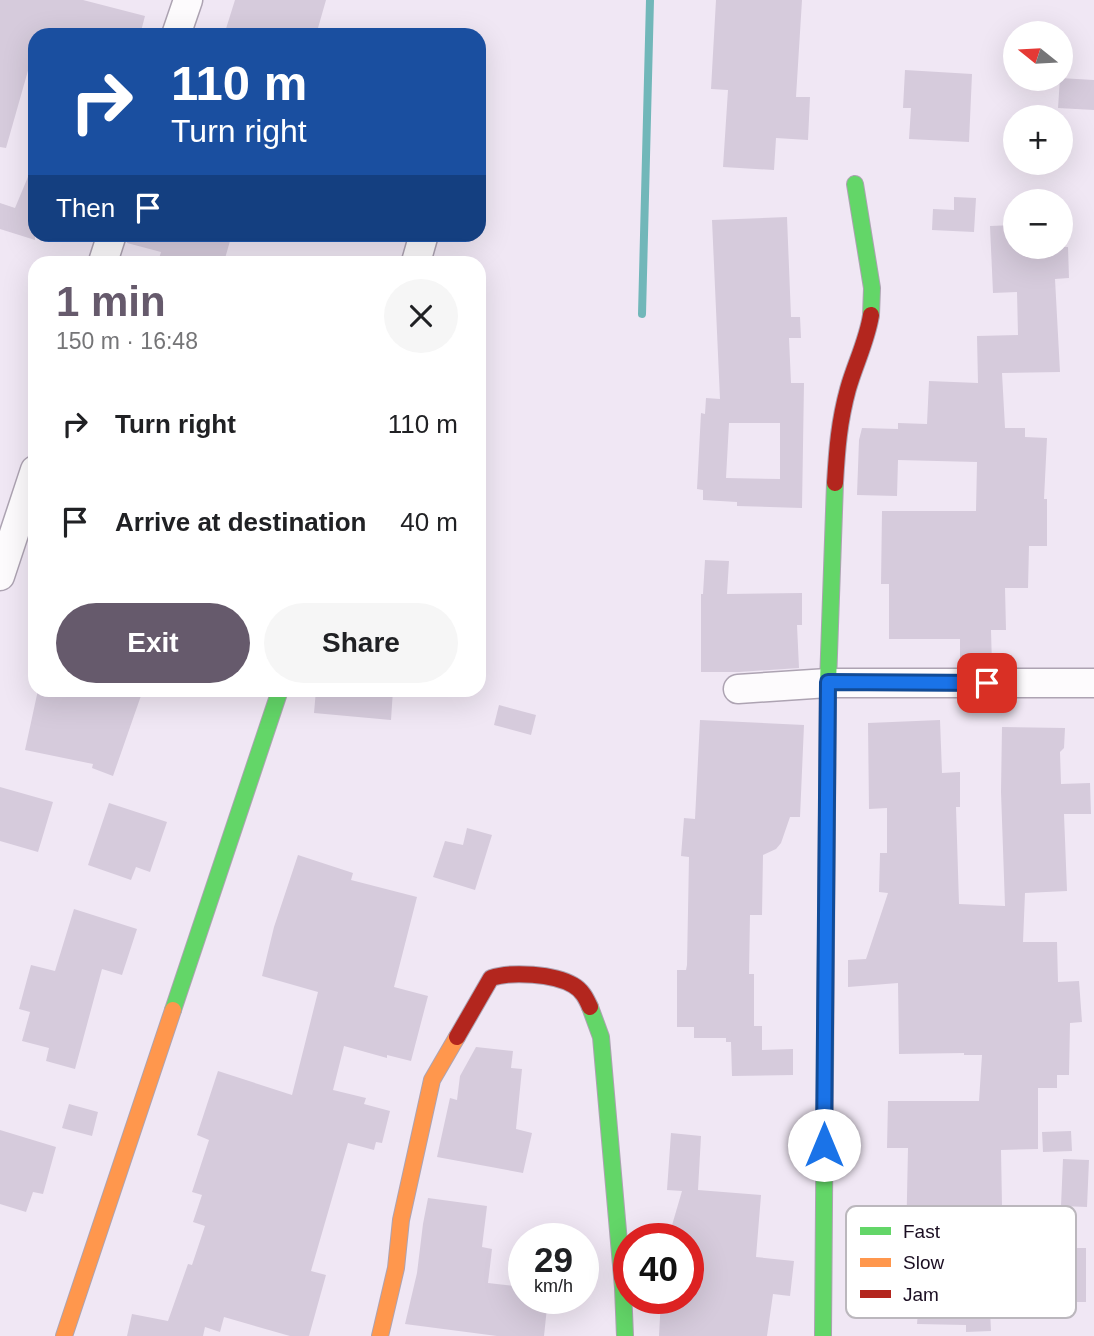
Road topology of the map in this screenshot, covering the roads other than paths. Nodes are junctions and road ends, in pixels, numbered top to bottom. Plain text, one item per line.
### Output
1 (188, 0) edge
2 (178, 28) edge
3 (855, 184) dead end
4 (28, 491) edge
5 (0, 576) edge
6 (828, 682) junction
7 (1094, 683) edge
8 (738, 690) dead end
9 (278, 697) edge
10 (64, 1336) edge
11 (380, 1336) edge
12 (625, 1336) edge
13 (823, 1336) edge

1 - 2 street
3 - 6 street
4 - 5 street
6 - 7 street
6 - 8 street
6 - 13 street
9 - 10 street
11 - 12 street

